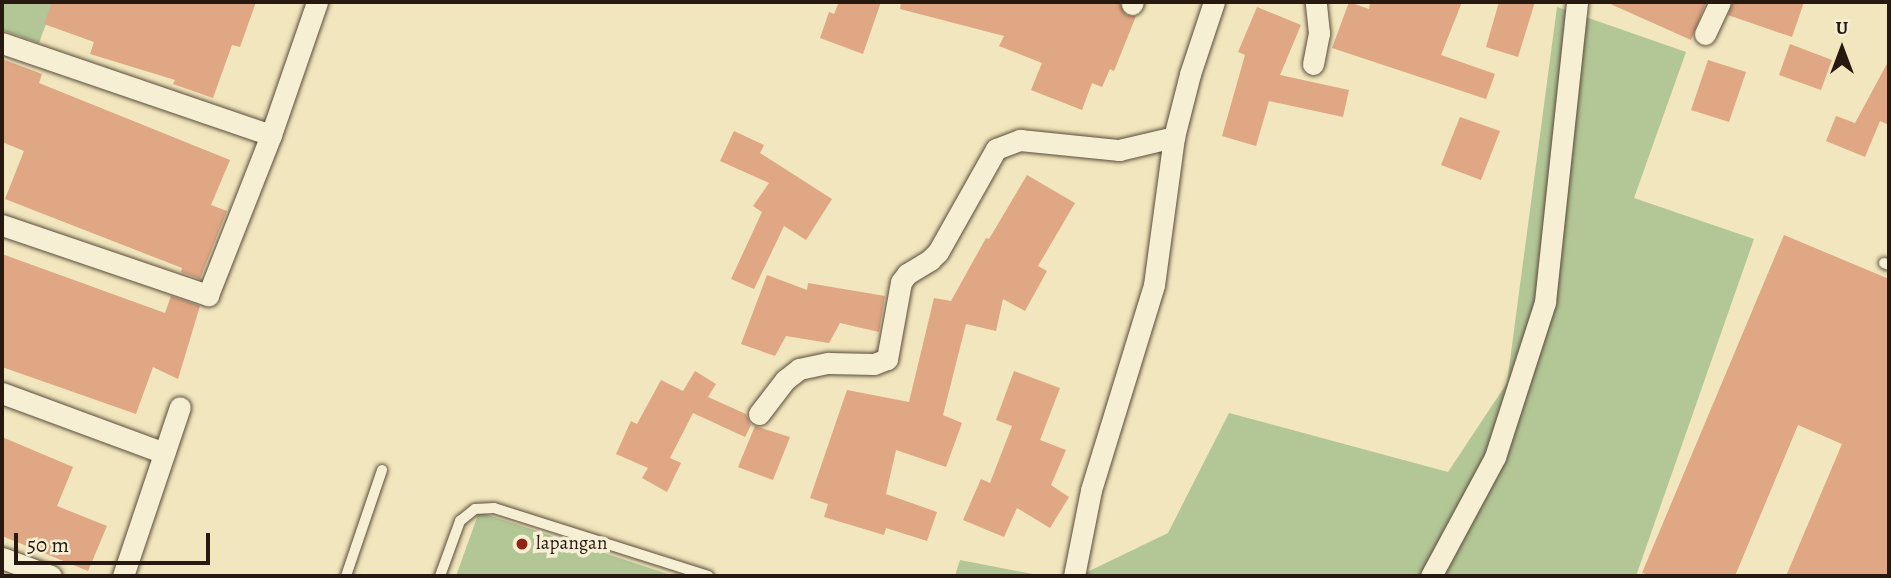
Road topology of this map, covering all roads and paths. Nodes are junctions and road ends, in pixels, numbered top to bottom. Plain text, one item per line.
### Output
1 (317, 2) edge
2 (1214, 2) edge
3 (1316, 2) edge
4 (1577, 2) edge
5 (1720, 2) edge
6 (1705, 34) dead end
7 (2, 43) edge
8 (1313, 64) dead end
9 (271, 135) junction
10 (1174, 137) junction
11 (2, 225) edge
12 (2, 393) edge
13 (180, 407) dead end
14 (759, 414) dead end
15 (164, 453) junction
16 (382, 470) dead end
17 (2, 558) edge
18 (51, 576) edge
19 (123, 576) edge
20 (346, 576) edge
21 (440, 576) edge
22 (709, 576) edge
23 (1074, 576) edge
24 (1431, 576) edge

1 - 9 street
2 - 10 street
3 - 8 street
4 - 24 street
5 - 6 street
7 - 9 street
9 - 11 street
10 - 14 street
10 - 23 street
12 - 15 street
13 - 15 street
15 - 19 street
16 - 20 lane
17 - 18 street
21 - 22 lane

